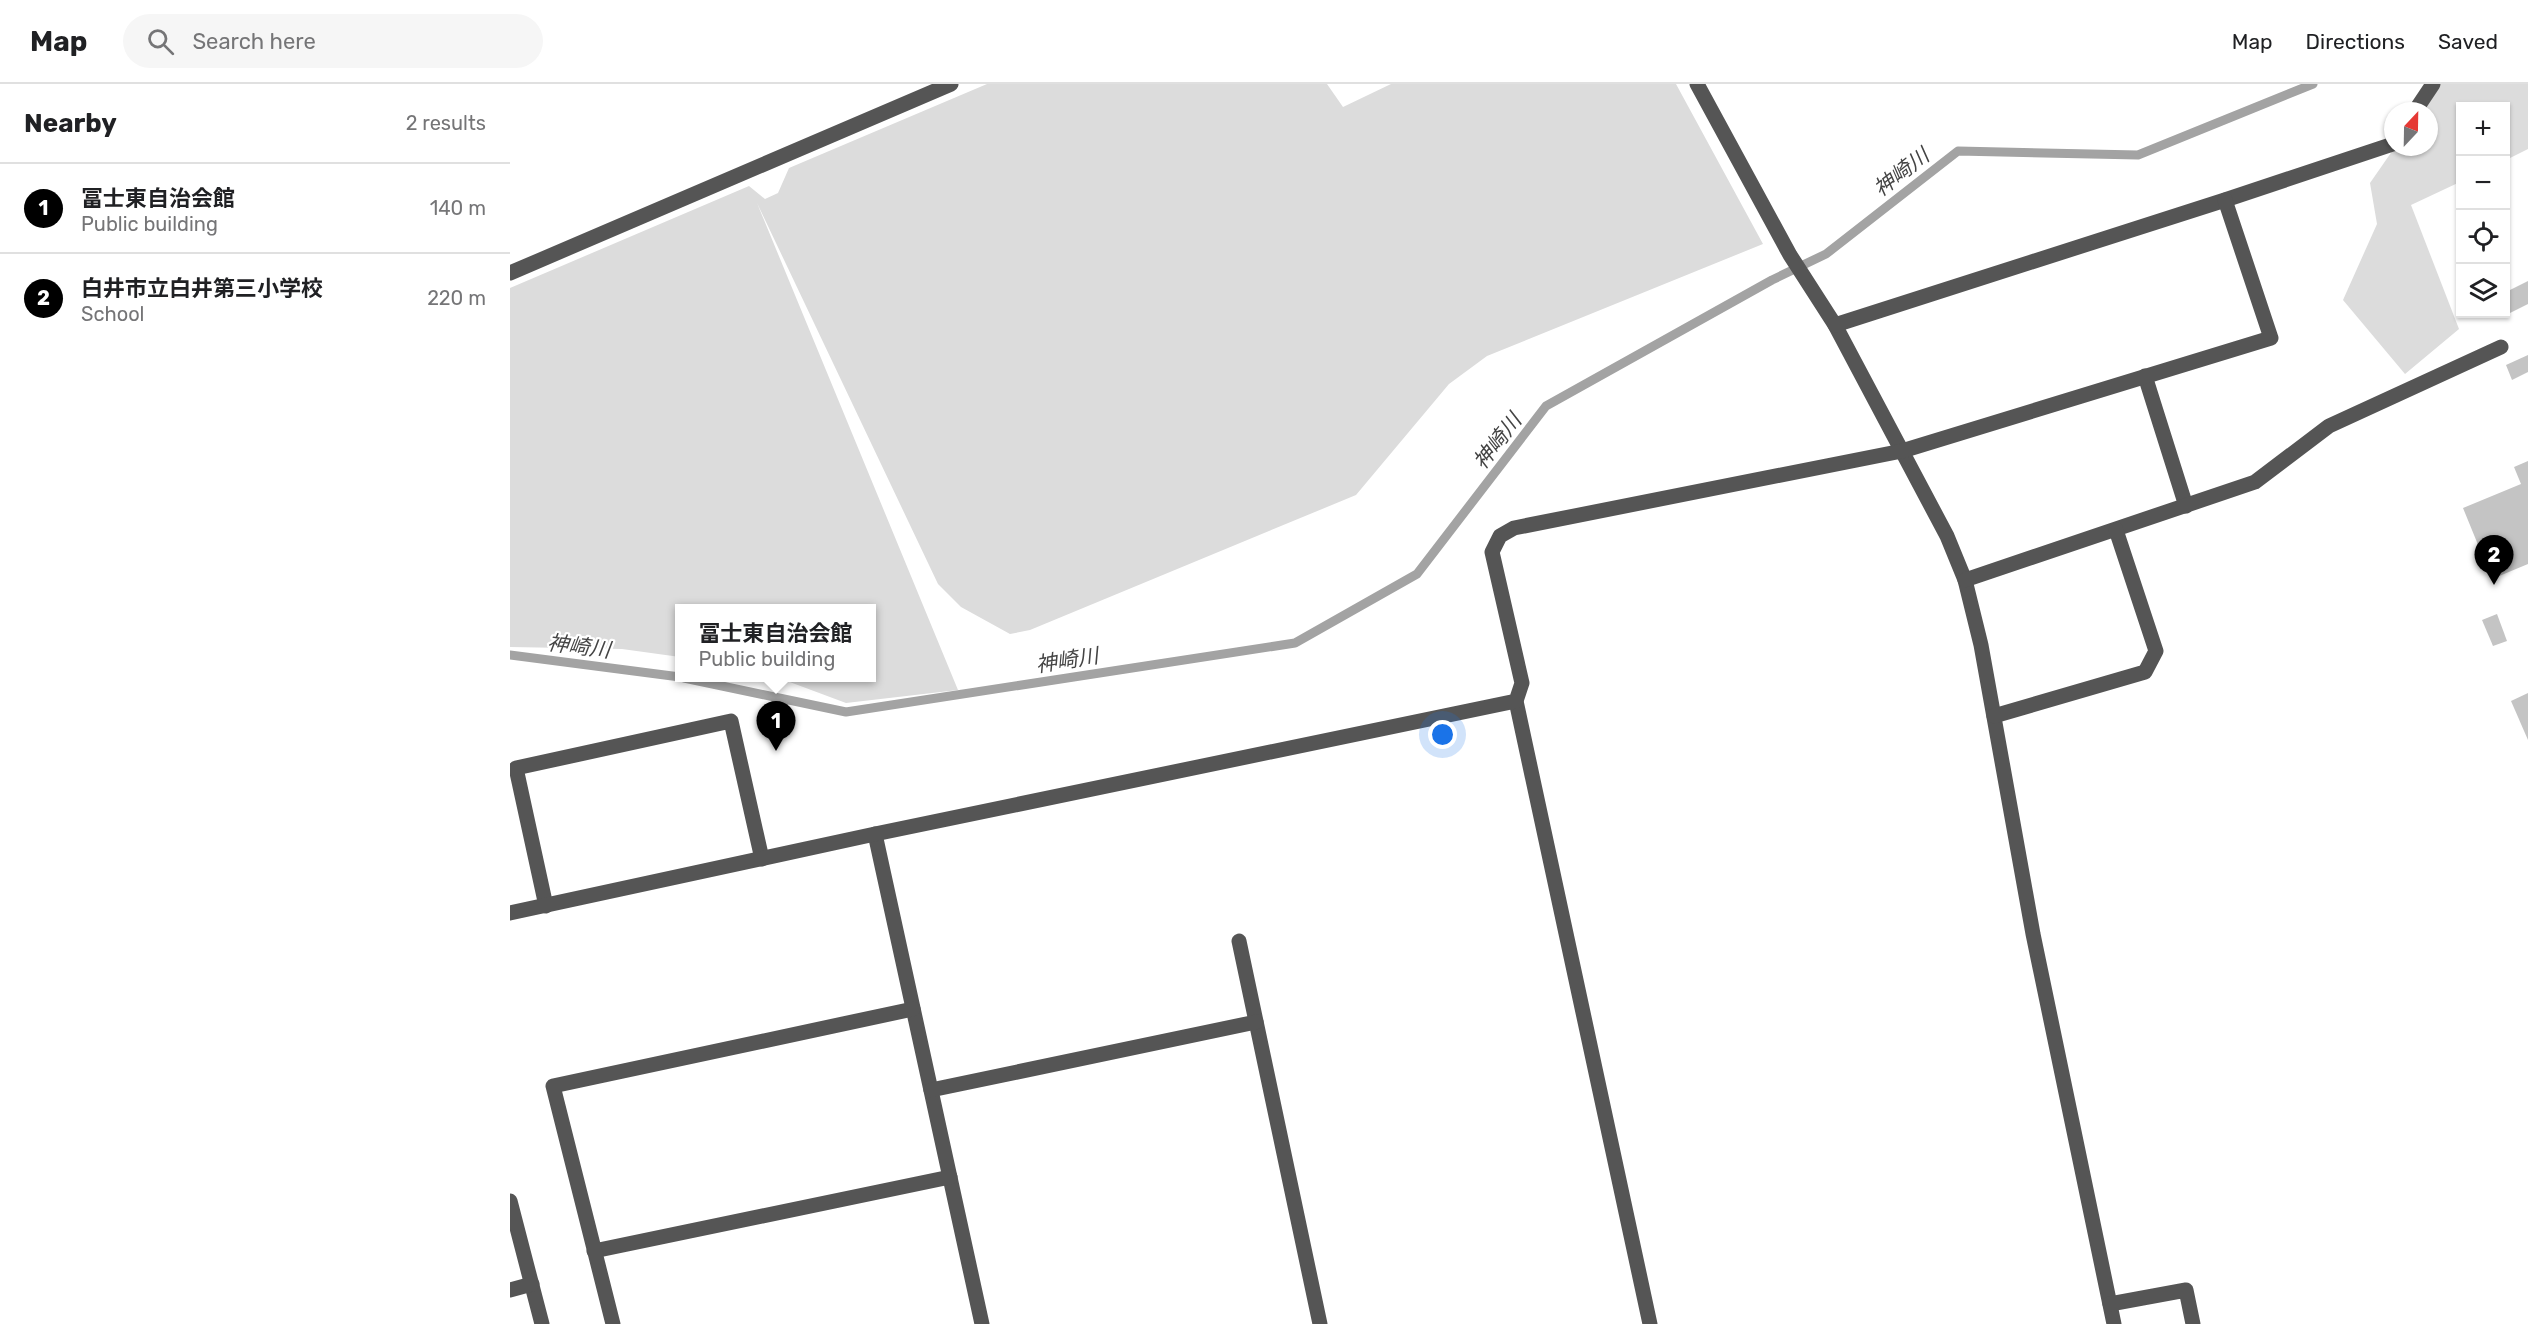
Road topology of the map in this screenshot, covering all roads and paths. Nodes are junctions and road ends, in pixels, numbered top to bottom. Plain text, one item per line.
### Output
1 (951, 84) edge
2 (1697, 84) edge
3 (2433, 84) edge
4 (2421, 102) edge
5 (2384, 147) edge
6 (2225, 200) junction
7 (510, 273) edge
8 (1835, 325) junction
9 (2501, 347) dead end
10 (2145, 376) junction
11 (1902, 451) junction
12 (2186, 506) junction
13 (2116, 530) junction
14 (1965, 580) junction
15 (1515, 701) junction
16 (1994, 716) junction
17 (875, 834) junction
18 (762, 858) junction
19 (546, 906) junction
20 (510, 914) edge
21 (1239, 941) dead end
22 (913, 1009) junction
23 (1256, 1022) junction
24 (931, 1090) junction
25 (950, 1177) junction
26 (510, 1201) edge
27 (594, 1251) junction
28 (532, 1284) junction
29 (510, 1290) edge
30 (2110, 1304) junction
31 (543, 1324) edge
32 (613, 1324) edge
33 (982, 1324) edge
34 (1320, 1324) edge
35 (1650, 1324) edge
36 (2114, 1324) edge
37 (2193, 1324) edge

1 - 7 street
2 - 8 street
3 - 4 street
5 - 6 street
6 - 8 street
6 - 10 street
8 - 11 street
9 - 12 street
10 - 11 street
10 - 12 street
11 - 14 street
11 - 15 street
12 - 13 street
13 - 14 street
13 - 16 street
14 - 16 street
15 - 17 street
15 - 35 street
16 - 30 street
17 - 18 street
17 - 22 street
18 - 19 street
18 - 19 street
19 - 20 street
21 - 23 street
22 - 24 street
22 - 27 street
23 - 24 street
23 - 34 street
24 - 25 street
25 - 27 street
25 - 33 street
26 - 28 street
27 - 32 street
28 - 29 street
28 - 31 street
30 - 36 street
30 - 37 street

